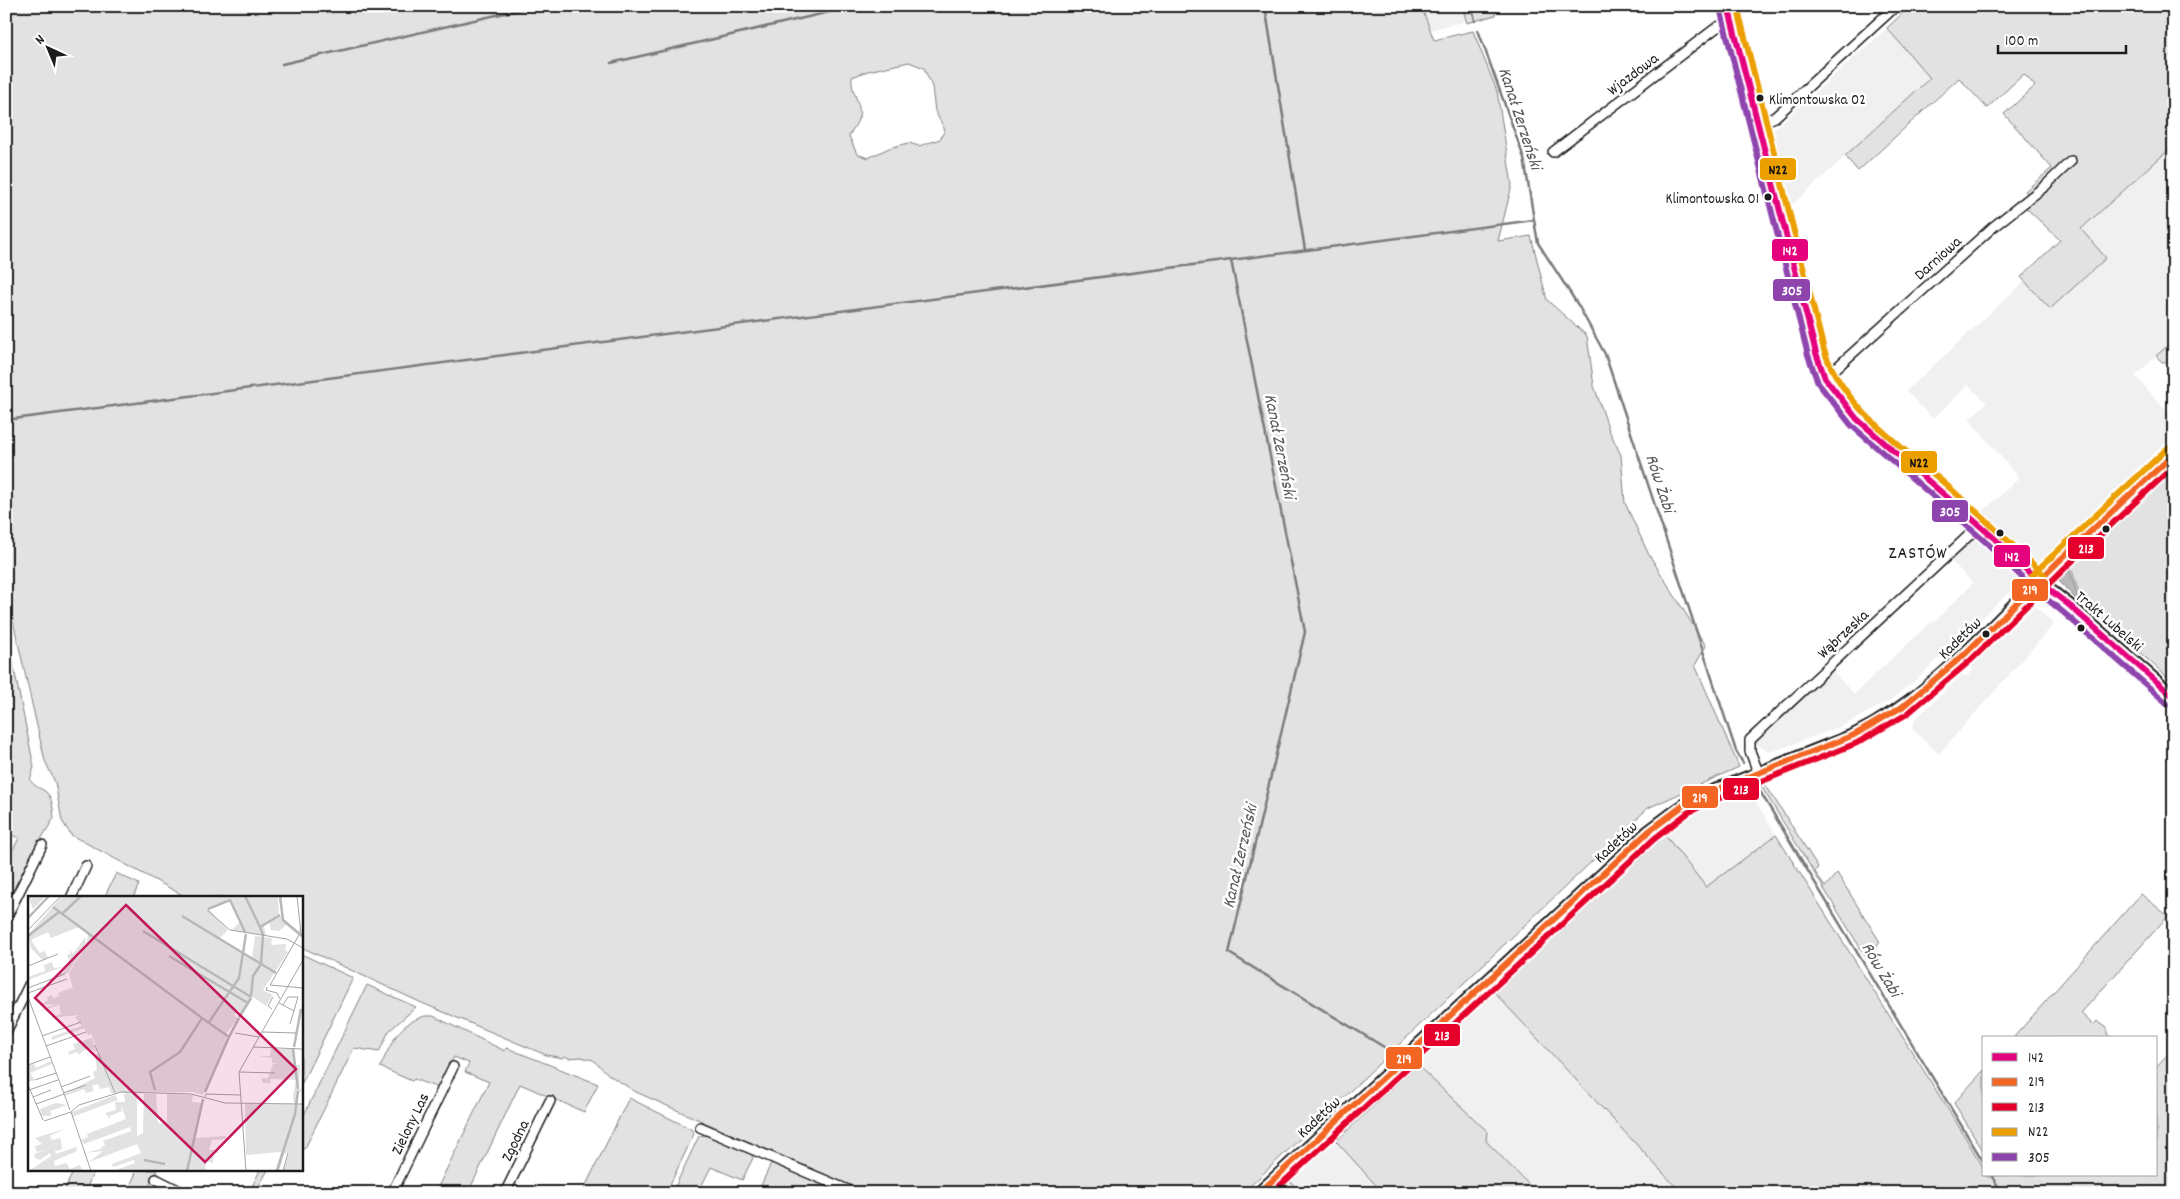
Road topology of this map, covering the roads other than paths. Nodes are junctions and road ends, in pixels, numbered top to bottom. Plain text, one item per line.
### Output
1 (1728, 6) edge
2 (1896, 6) edge
3 (1731, 20) junction
4 (1758, 124) junction
5 (1553, 152) dead end
6 (2071, 161) dead end
7 (1825, 378) junction
8 (2174, 454) edge
9 (1979, 526) junction
10 (2038, 581) junction
11 (2174, 697) edge
12 (1758, 772) junction
13 (42, 845) dead end
14 (86, 866) dead end
15 (72, 896) edge
16 (6, 918) edge
17 (28, 987) edge
18 (6, 1032) edge
19 (453, 1067) dead end
20 (550, 1101) dead end
21 (700, 1127) dead end
22 (156, 1179) dead end
23 (184, 1193) edge
24 (392, 1193) edge
25 (505, 1193) edge
26 (855, 1193) edge
27 (1259, 1193) edge

1 - 3 street, Trakt Lubelski
2 - 4 street
3 - 4 street, Trakt Lubelski
3 - 5 street, Wjazdowa
4 - 7 street, Trakt Lubelski
6 - 7 street, Darniowa
7 - 9 street, Trakt Lubelski
8 - 10 street, Kadetów
9 - 10 street, Trakt Lubelski
9 - 12 street, Wąbrzeska
10 - 11 street, Trakt Lubelski
10 - 12 street, Kadetów
12 - 27 street, Kadetów
13 - 16 street
14 - 15 street
17 - 18 street
19 - 24 street, Zielony Las
20 - 25 street, Zgodna
21 - 26 street
22 - 23 street

